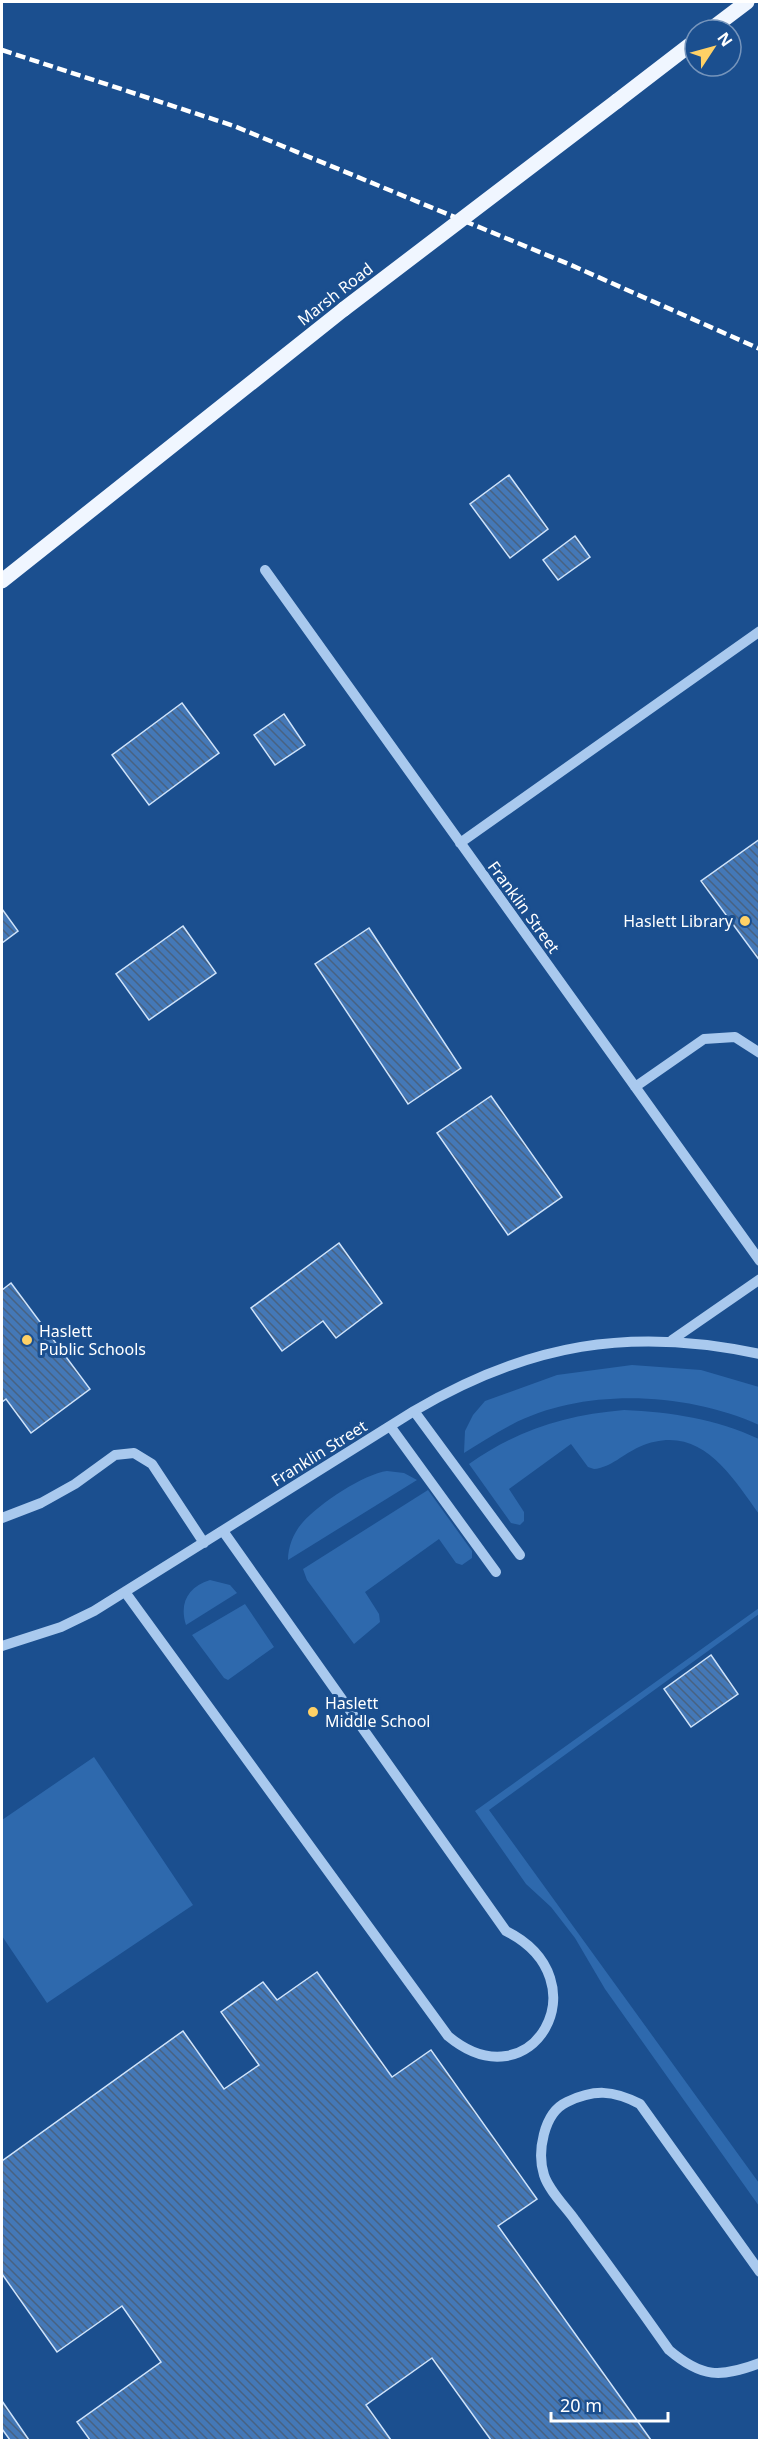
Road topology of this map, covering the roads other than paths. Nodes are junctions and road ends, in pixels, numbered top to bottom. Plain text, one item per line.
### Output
1 (747, 2) edge
2 (726, 18) edge
3 (683, 50) edge
4 (265, 570) dead end
5 (2, 581) edge
6 (759, 631) edge
7 (460, 843) junction
8 (759, 1053) edge
9 (635, 1087) junction
10 (759, 1261) edge
11 (759, 1280) edge
12 (672, 1340) junction
13 (759, 1354) edge
14 (414, 1411) junction
15 (390, 1426) junction
16 (2, 1518) edge
17 (222, 1531) junction
18 (204, 1543) junction
19 (520, 1555) dead end
20 (496, 1572) dead end
21 (125, 1592) junction
22 (2, 1646) edge
23 (759, 2272) edge
24 (759, 2363) edge

1 - 2 main road
3 - 5 main road, Marsh Road, bridge
4 - 7 street, Franklin Street
6 - 7 street
7 - 9 street, Franklin Street
8 - 9 street
9 - 10 street, Franklin Street
11 - 12 street
12 - 13 street, Franklin Street
12 - 14 street, Franklin Street
14 - 15 street, Franklin Street
14 - 19 street
15 - 17 street, Franklin Street
15 - 20 street
16 - 18 street
17 - 18 street, Franklin Street
17 - 21 street
18 - 21 street, Franklin Street
21 - 22 street, Franklin Street
23 - 24 street

